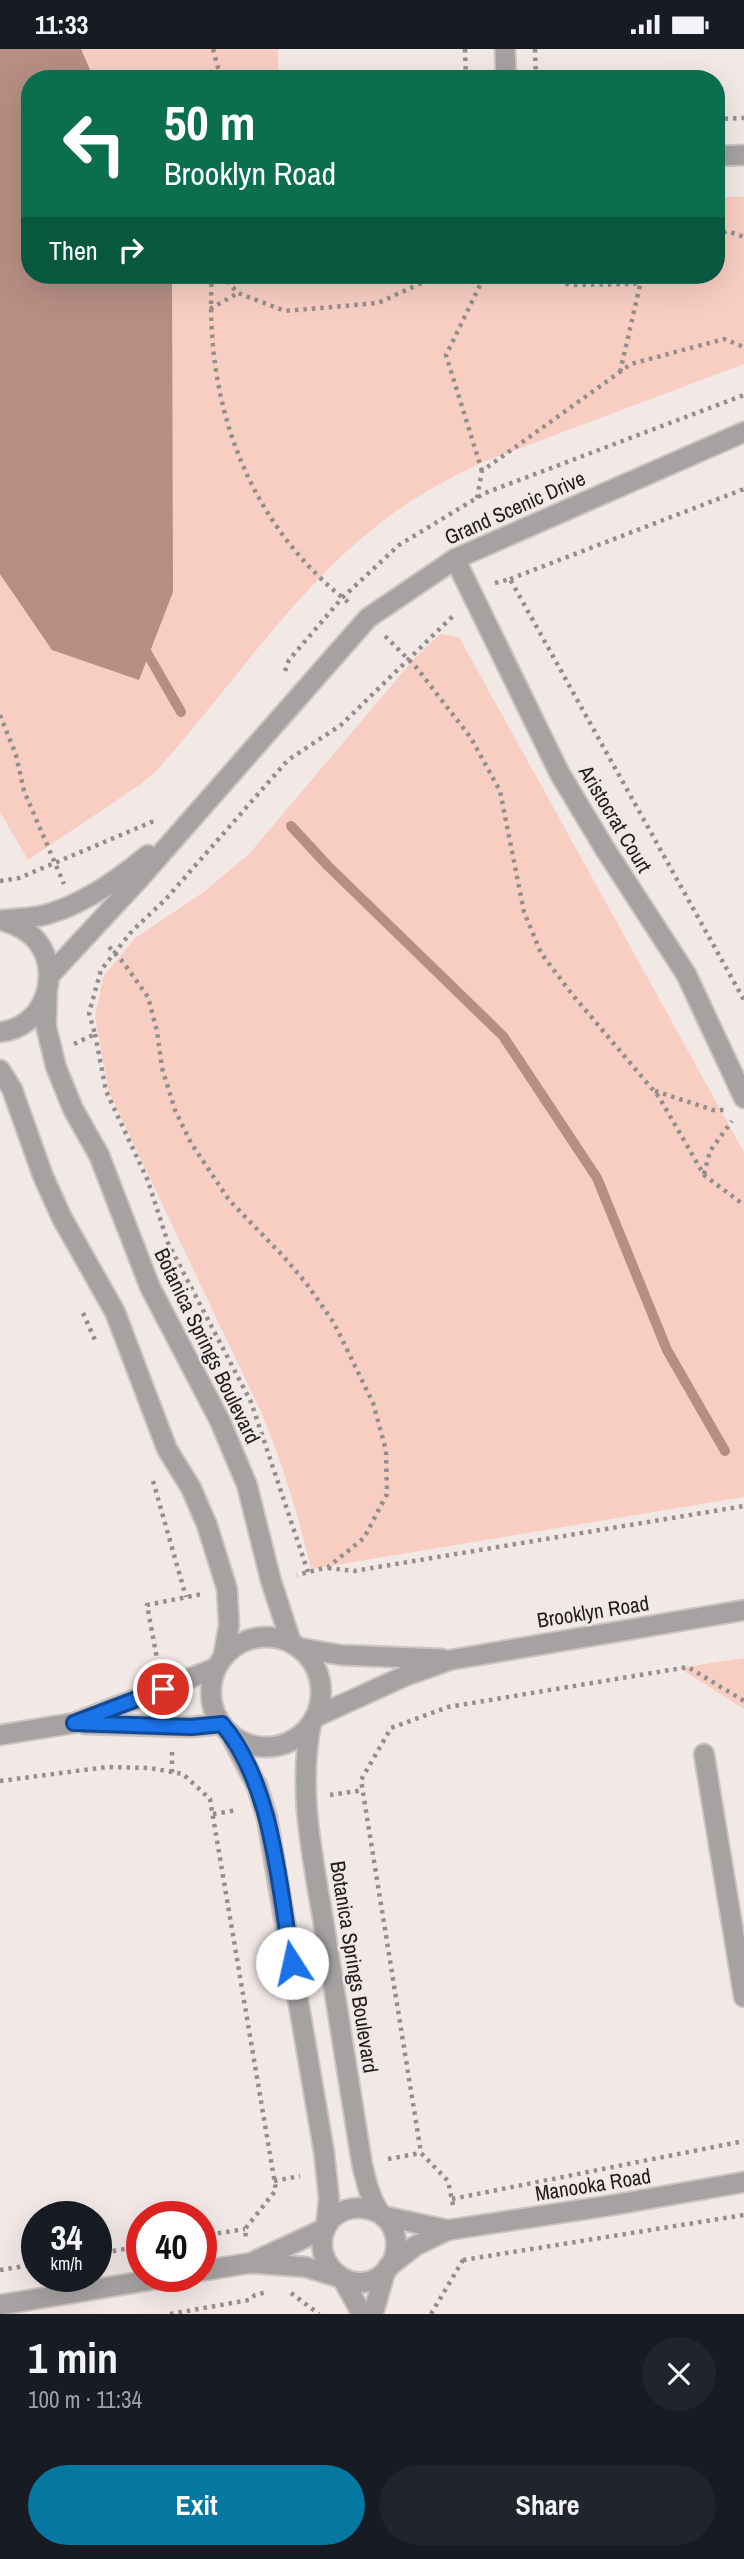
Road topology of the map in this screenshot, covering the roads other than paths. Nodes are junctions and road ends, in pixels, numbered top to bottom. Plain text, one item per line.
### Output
1 (505, 49) edge
2 (506, 70) edge
3 (744, 155) edge
4 (725, 156) edge
5 (744, 432) edge
6 (455, 559) junction
7 (190, 821) junction
8 (1, 920) edge
9 (50, 975) junction
10 (47, 995) junction
11 (0, 1033) edge
12 (0, 1070) edge
13 (741, 1106) edge
14 (744, 1610) edge
15 (295, 1645) junction
16 (450, 1660) junction
17 (220, 1663) junction
18 (313, 1721) junction
19 (74, 1723) junction
20 (226, 1729) junction
21 (0, 1735) edge
22 (704, 1754) dead end
23 (744, 1997) edge
24 (744, 2182) edge
25 (381, 2214) junction
26 (325, 2228) junction
27 (453, 2229) junction
28 (250, 2263) junction
29 (217, 2268) edge
30 (387, 2270) junction
31 (340, 2277) junction
32 (126, 2284) edge
33 (0, 2305) edge
34 (362, 2314) edge
35 (373, 2314) edge

1 - 2 street
3 - 4 street
5 - 6 street, Grand Scenic Drive
6 - 7 street, Grand Scenic Drive
6 - 13 street, Aristocrat Court
7 - 8 street, Grand Scenic Drive
7 - 9 street, Grand Scenic Drive
8 - 9 street, Grand Scenic Drive
9 - 10 street, Grand Scenic Drive
10 - 11 street, Grand Scenic Drive
10 - 15 street, Botanica Springs Boulevard
12 - 17 street
14 - 16 street, Brooklyn Road
15 - 16 street, Brooklyn Road
15 - 17 street
15 - 18 street
16 - 18 street, Brooklyn Road
17 - 19 street
17 - 20 street
18 - 20 street
18 - 25 street, Botanica Springs Boulevard
19 - 20 street
19 - 21 street
20 - 26 street
22 - 23 street
24 - 27 street, Manooka Road
25 - 26 street
25 - 27 street, Manooka Road
25 - 30 street
26 - 28 street
26 - 31 street
27 - 30 street, Manooka Road
28 - 29 street
28 - 31 street
30 - 31 street
30 - 35 street
31 - 34 street
32 - 33 street

